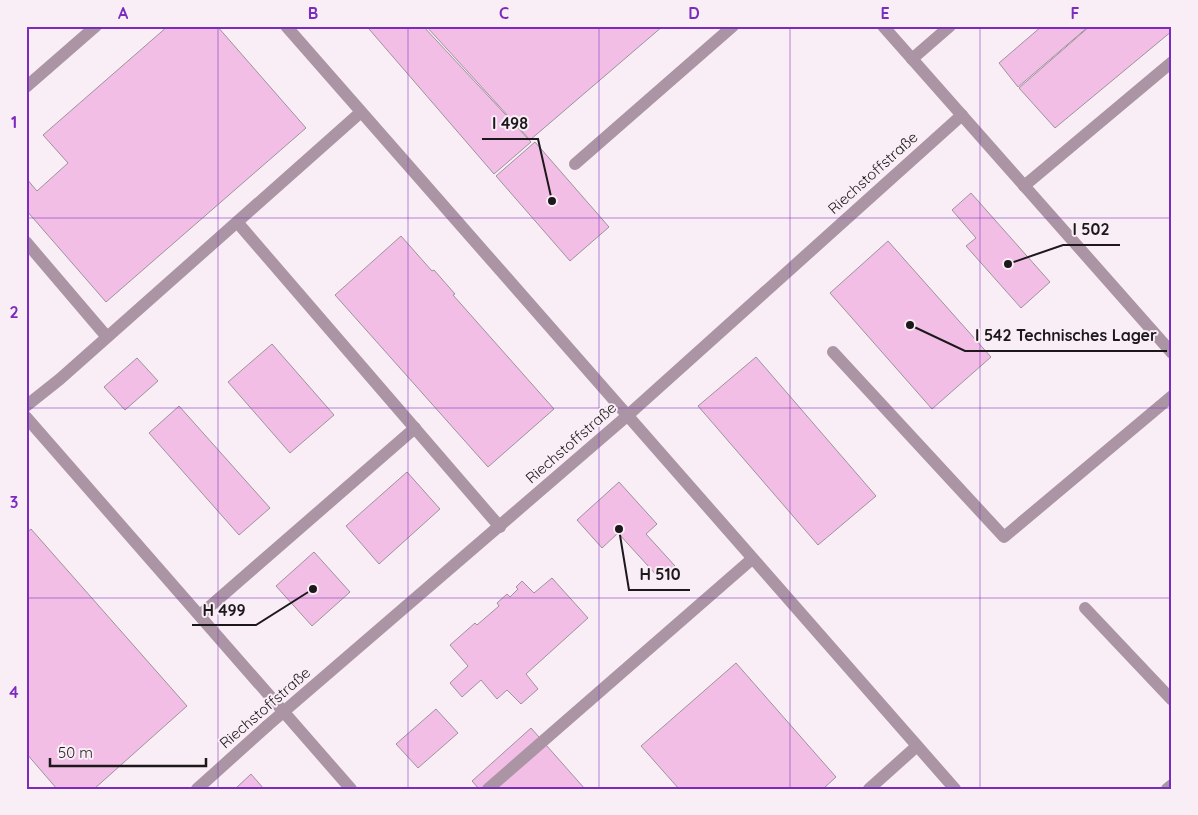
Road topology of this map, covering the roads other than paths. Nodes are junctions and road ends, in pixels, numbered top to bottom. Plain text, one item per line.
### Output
1 (96, 26) edge
2 (286, 26) edge
3 (733, 26) edge
4 (883, 26) edge
5 (950, 26) edge
6 (912, 59) junction
7 (1172, 62) edge
8 (26, 87) edge
9 (361, 112) junction
10 (962, 115) junction
11 (575, 164) dead end
12 (1024, 186) junction
13 (237, 222) junction
14 (26, 242) edge
15 (107, 337) junction
16 (833, 352) dead end
17 (1172, 353) edge
18 (1172, 396) edge
19 (26, 406) edge
20 (627, 416) junction
21 (26, 417) edge
22 (415, 428) junction
23 (500, 527) junction
24 (752, 559) junction
25 (1085, 608) dead end
26 (200, 615) junction
27 (1172, 700) edge
28 (284, 713) junction
29 (917, 746) junction
30 (1172, 784) edge
31 (197, 789) edge
32 (351, 789) edge
33 (488, 789) edge
34 (869, 789) edge
35 (955, 789) edge
36 (1167, 789) edge

1 - 8 street
2 - 9 street
3 - 11 street
4 - 6 street
5 - 6 street
6 - 10 street
7 - 12 street
9 - 13 street
9 - 20 street
10 - 12 street
10 - 20 street, Riechstoffstraße
12 - 17 street
13 - 15 street
13 - 22 street
14 - 15 street
15 - 19 street
16 - 18 street
20 - 23 street, Riechstoffstraße
20 - 24 street
21 - 26 street
22 - 23 street
22 - 26 street
23 - 28 street, Riechstoffstraße
24 - 29 street
24 - 33 street
25 - 27 street
26 - 28 street
28 - 31 street, Riechstoffstraße
28 - 32 street
29 - 34 street
29 - 35 street
30 - 36 street

